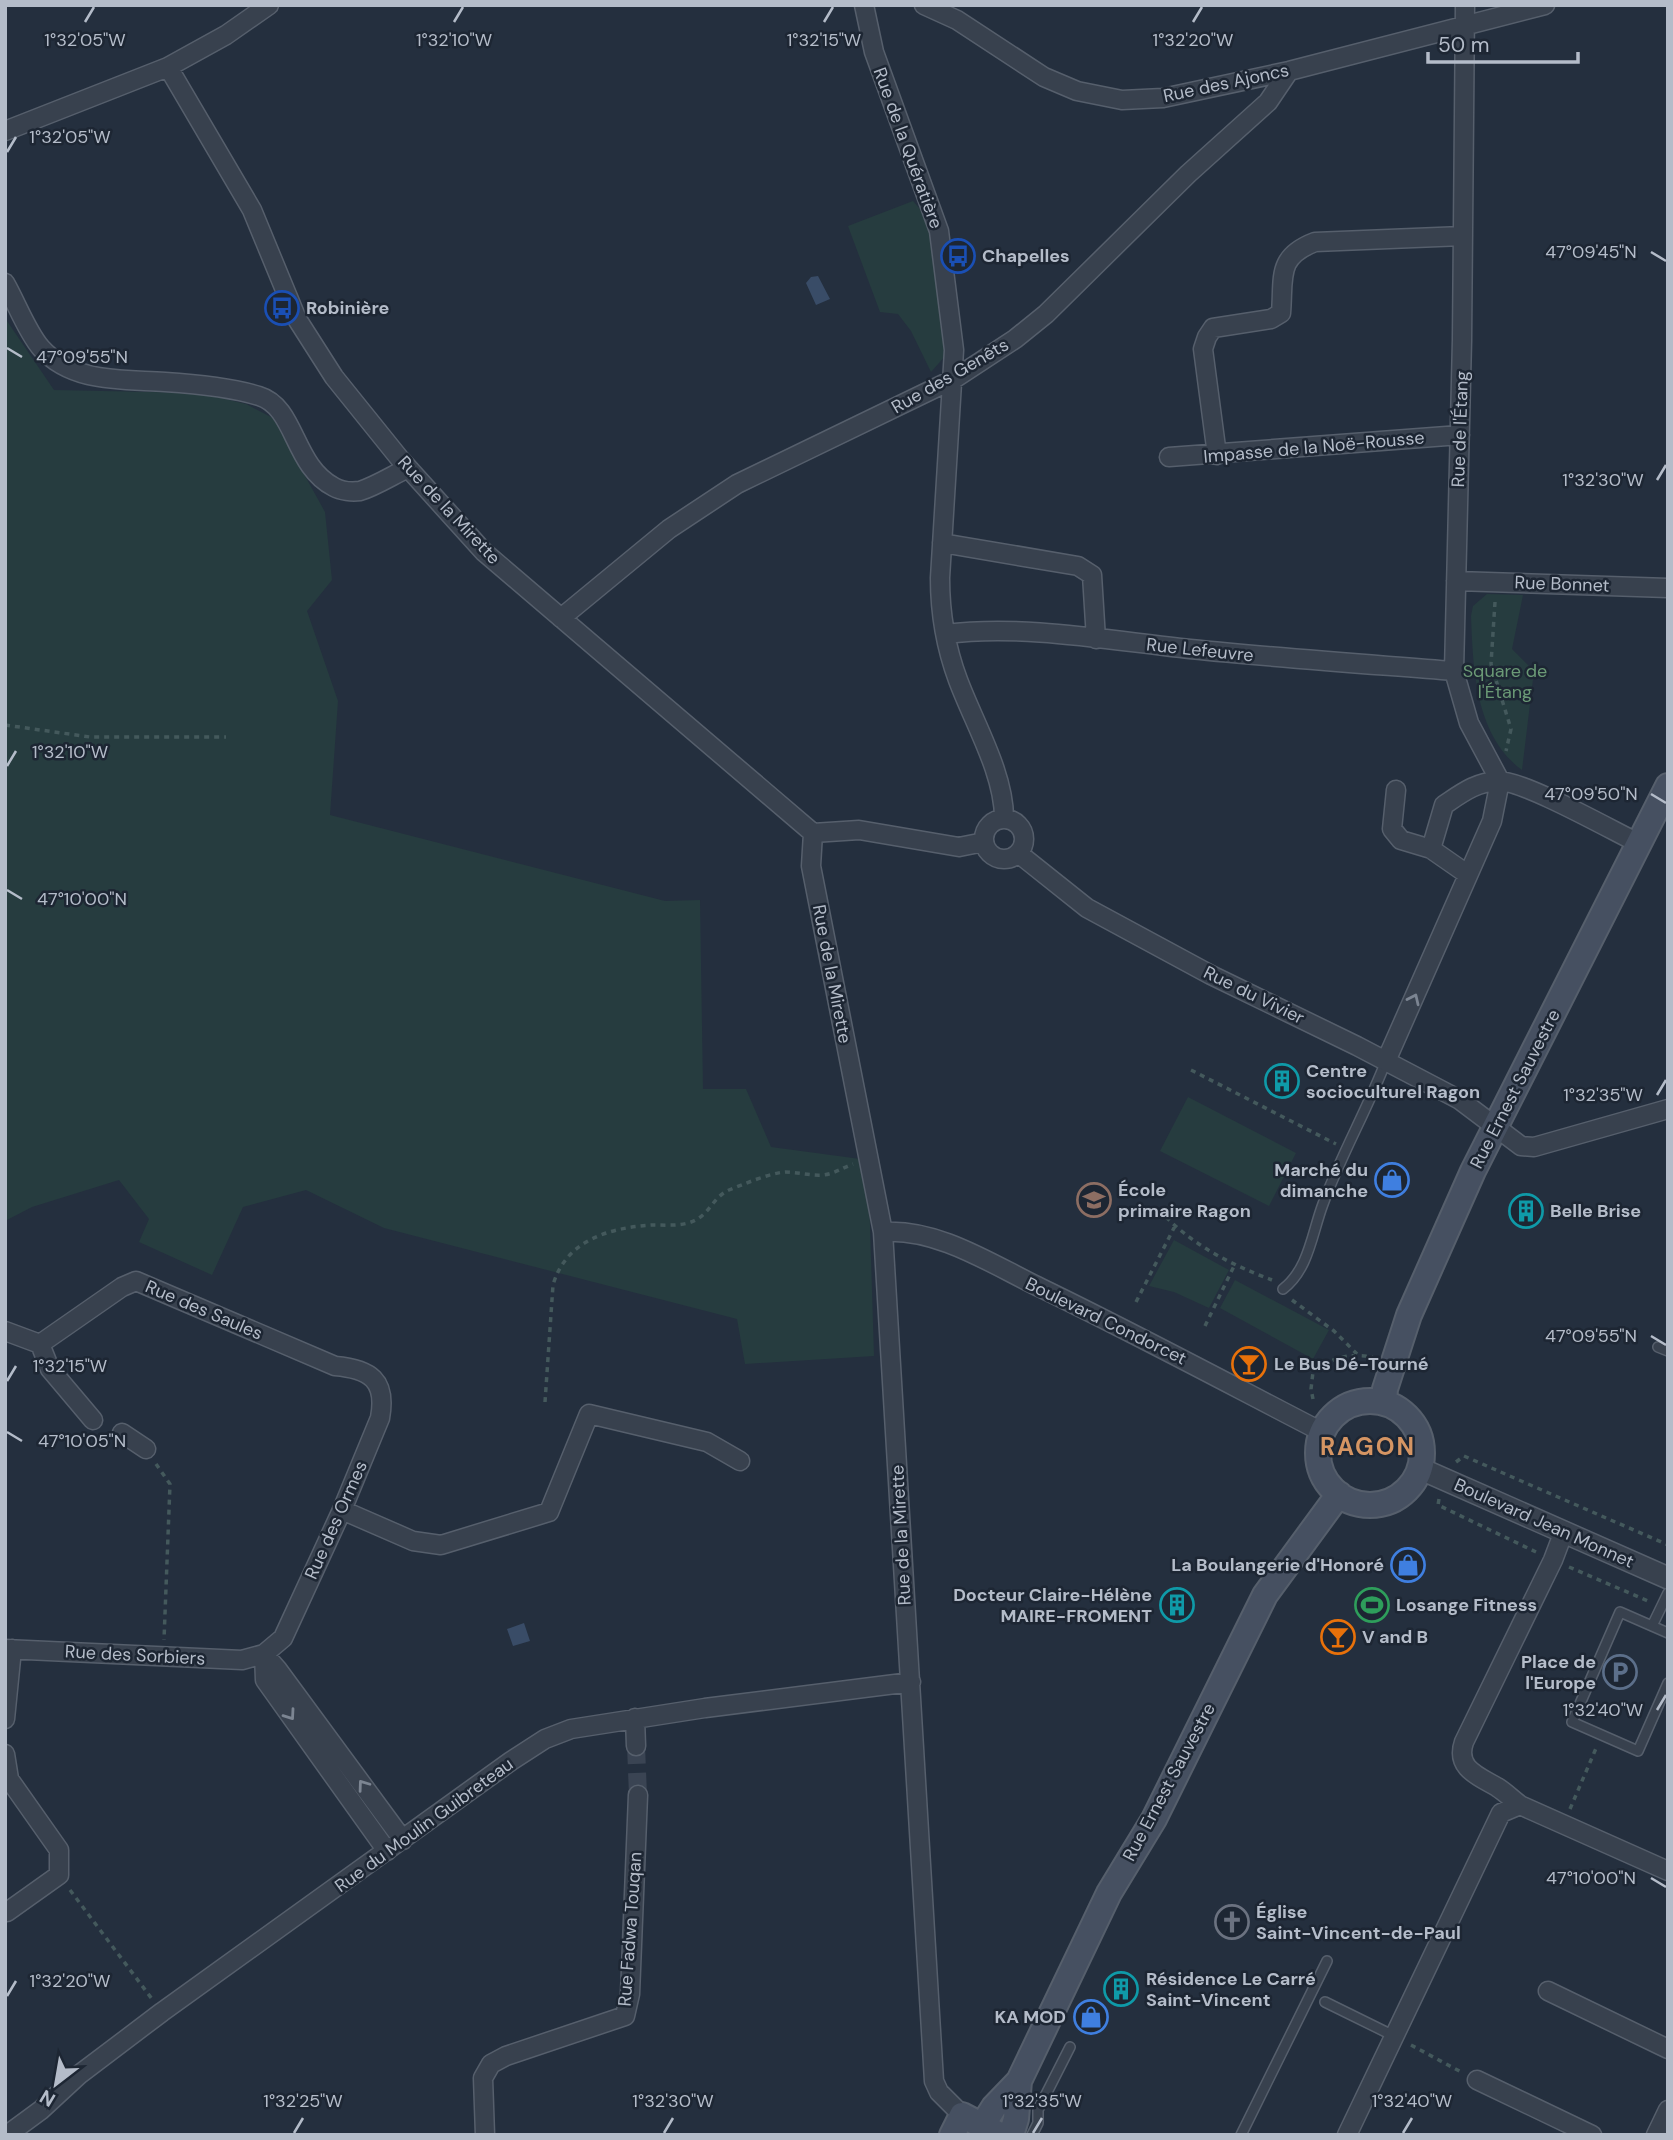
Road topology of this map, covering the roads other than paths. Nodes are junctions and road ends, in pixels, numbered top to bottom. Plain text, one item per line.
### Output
1 (269, 5) edge
2 (864, 5) edge
3 (924, 5) edge
4 (969, 5) edge
5 (1465, 5) edge
6 (1545, 5) edge
7 (957, 20) junction
8 (1463, 26) junction
9 (168, 67) junction
10 (1289, 71) junction
11 (5, 131) edge
12 (1463, 236) junction
13 (5, 283) edge
14 (954, 379) junction
15 (1460, 435) junction
16 (1217, 455) junction
17 (1169, 457) dead end
18 (408, 468) junction
19 (942, 543) junction
20 (1456, 581) junction
21 (1668, 588) edge
22 (561, 618) junction
23 (947, 634) junction
24 (1096, 639) junction
25 (1454, 671) junction
26 (1500, 781) junction
27 (1668, 786) edge
28 (1395, 790) dead end
29 (1004, 818) junction
30 (813, 833) junction
31 (984, 842) junction
32 (1640, 844) junction
33 (1431, 849) junction
34 (1018, 853) junction
35 (1467, 874) junction
36 (1386, 1061) junction
37 (1668, 1109) edge
38 (1496, 1126) junction
39 (883, 1232) junction
40 (1283, 1289) road end
41 (5, 1331) edge
42 (40, 1344) junction
43 (373, 1378) joint
44 (1384, 1402) junction
45 (93, 1420) dead end
46 (1322, 1432) junction
47 (122, 1433) dead end
48 (146, 1449) road end
49 (740, 1461) dead end
50 (1421, 1469) junction
51 (1339, 1494) junction
52 (342, 1510) junction
53 (1564, 1531) junction
54 (1668, 1578) edge
55 (1668, 1593) edge
56 (1652, 1626) junction
57 (1668, 1633) edge
58 (8, 1649) edge
59 (264, 1654) junction
60 (911, 1682) junction
61 (1668, 1683) edge
62 (635, 1718) junction
63 (5, 1719) edge
64 (636, 1746) tunnel mouth
65 (5, 1754) edge
66 (638, 1796) tunnel mouth
67 (1520, 1805) junction
68 (403, 1840) junction
69 (387, 1851) junction
70 (1668, 1871) edge
71 (7, 1912) dead end
72 (1327, 1961) dead end
73 (1548, 1992) dead end
74 (1325, 2002) dead end
75 (1394, 2036) junction
76 (1070, 2047) dead end
77 (1668, 2049) edge
78 (1477, 2080) road end
79 (1019, 2081) junction
80 (1668, 2110) edge
81 (974, 2128) edge
82 (7, 2135) edge
83 (485, 2135) edge
84 (1011, 2135) edge
85 (1032, 2135) edge
86 (1241, 2135) edge
87 (1347, 2135) edge
88 (1592, 2135) edge
89 (1656, 2135) edge

1 - 9 street
2 - 14 street, Rue de la Quératière
3 - 7 street, Rue des Ajoncs
4 - 7 street
5 - 8 street, Rue de l'Étang
6 - 8 street, Rue des Ajoncs
7 - 10 street, Rue des Ajoncs
8 - 10 street, Rue des Ajoncs
8 - 12 street, Rue de l'Étang
9 - 11 street
9 - 18 street, Rue de la Mirette
10 - 14 street, Rue des Genêts
12 - 15 street, Rue de l'Étang
12 - 16 street
13 - 18 street
14 - 19 street, Rue de la Quératière
14 - 22 street, Rue des Genêts
15 - 16 street, Impasse de la Noë-Rousse
15 - 20 street, Rue de l'Étang
16 - 17 street, Impasse de la Noë-Rousse
18 - 22 street, Rue de la Mirette
19 - 23 street, Rue de la Quératière
19 - 24 street
20 - 21 street, Rue Bonnet
20 - 25 street, Rue de l'Étang
22 - 30 street, Rue de la Mirette
23 - 24 street, Rue Lefeuvre
23 - 29 street, Rue de la Quératière
24 - 25 street, Rue Lefeuvre
25 - 26 street, Rue de l'Étang
26 - 32 street
26 - 33 street
26 - 35 street
27 - 32 main road, Rue Ernest Sauvestre
28 - 33 street
29 - 31 street
29 - 34 street
30 - 31 street
30 - 39 street, Rue de la Mirette
31 - 34 street
32 - 38 main road, Rue Ernest Sauvestre
33 - 35 street
34 - 36 street, Rue du Vivier
36 -> 35 street
36 - 38 street, Rue du Vivier
36 - 40 lane
37 - 38 street, Rue du Vivier
38 - 44 main road, Rue Ernest Sauvestre
39 - 46 street, Boulevard Condorcet
39 - 60 street, Rue de la Mirette
41 - 42 street
42 - 43 street, Rue des Saules
42 - 45 street
43 - 52 street, Rue des Ormes
44 - 46 main road
44 - 50 main road
46 - 51 main road
47 - 48 street
49 - 52 street
50 - 51 main road
50 - 53 street, Boulevard Jean Monnet
51 - 79 main road, Rue Ernest Sauvestre
52 - 59 street, Rue des Ormes
53 - 54 street, Boulevard Jean Monnet
53 - 67 street
55 - 56 lane
56 - 57 lane
56 - 61 lane
58 - 59 street, Rue des Sorbiers
58 - 63 street
68 -> 59 street
59 -> 69 street
60 - 62 street, Rue du Moulin Guibreteau
60 - 81 street, Rue de la Mirette
62 - 64 street
62 - 68 street, Rue du Moulin Guibreteau
65 - 71 street
66 - 83 street, Rue Fadwa Touqan
67 - 70 street
67 - 75 street
68 - 69 street, Rue du Moulin Guibreteau
69 - 82 street, Rue du Moulin Guibreteau
72 - 86 lane
73 - 77 street
74 - 75 lane
75 - 87 street
76 - 85 lane
78 - 88 street
79 - 81 main road, Rue Ernest Sauvestre
79 - 84 main road, Rue Ernest Sauvestre
80 - 89 street

